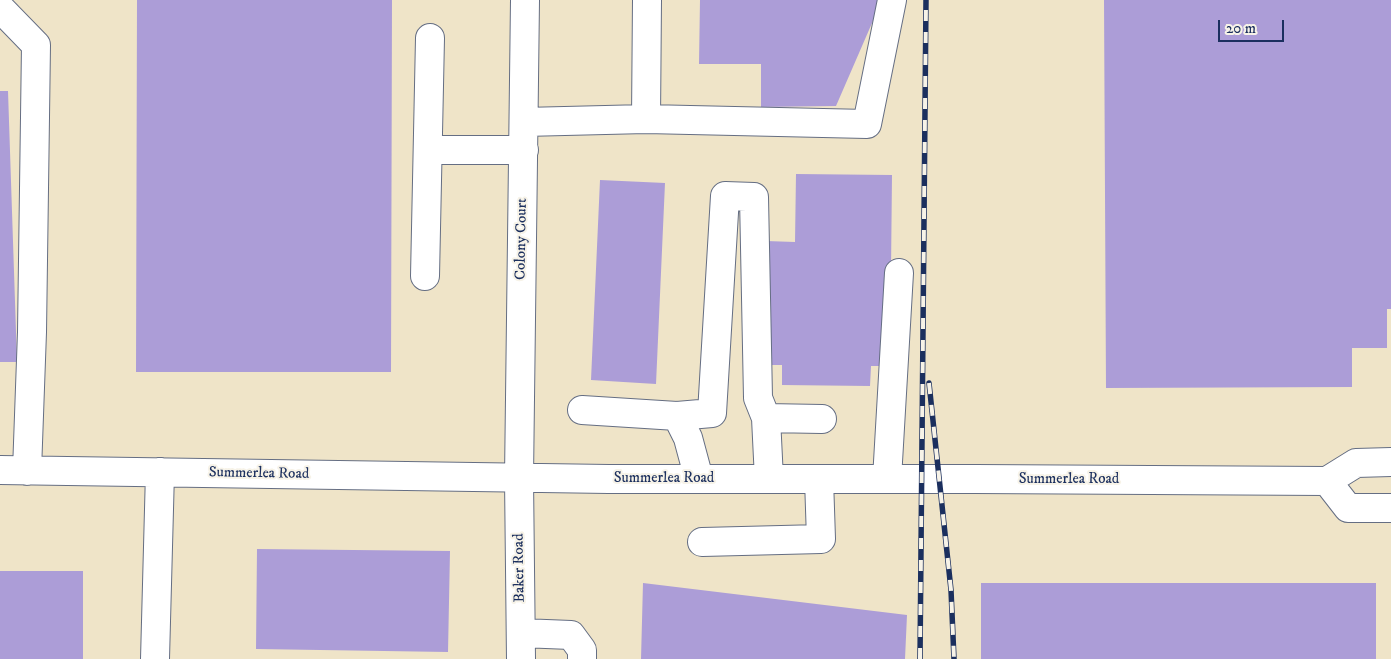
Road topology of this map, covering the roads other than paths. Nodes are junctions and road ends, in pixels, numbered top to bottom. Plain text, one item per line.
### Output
1 (525, 0) edge
2 (647, 0) edge
3 (892, 0) edge
4 (0, 8) edge
5 (430, 38) dead end
6 (646, 119) junction
7 (524, 122) junction
8 (428, 150) junction
9 (524, 150) junction
10 (899, 273) dead end
11 (426, 276) dead end
12 (582, 410) dead end
13 (677, 416) junction
14 (766, 418) junction
15 (822, 419) dead end
16 (1391, 462) edge
17 (0, 470) edge
18 (27, 471) junction
19 (160, 472) junction
20 (519, 478) junction
21 (699, 479) junction
22 (769, 479) junction
23 (819, 479) junction
24 (887, 479) junction
25 (1327, 481) junction
26 (1391, 508) edge
27 (702, 542) dead end
28 (521, 646) edge
29 (155, 659) edge
30 (582, 659) edge

1 - 7 street, Colony Court
2 - 6 street
3 - 6 street
4 - 18 street
5 - 8 street
6 - 7 street
7 - 9 street, Colony Court
8 - 9 street
8 - 11 street
9 - 20 street, Colony Court
10 - 24 street
12 - 13 street
13 - 14 street
13 - 21 street
14 - 15 street
14 - 22 street
16 - 25 street
17 - 18 street, Summerlea Road
18 - 19 street, Summerlea Road
19 - 20 street, Summerlea Road
19 - 29 street
20 - 21 street, Summerlea Road
20 - 28 street, Baker Road
21 - 22 street, Summerlea Road
22 - 23 street, Summerlea Road
23 - 24 street, Summerlea Road
23 - 27 street
24 - 25 street, Summerlea Road
25 - 26 street
28 - 30 street

